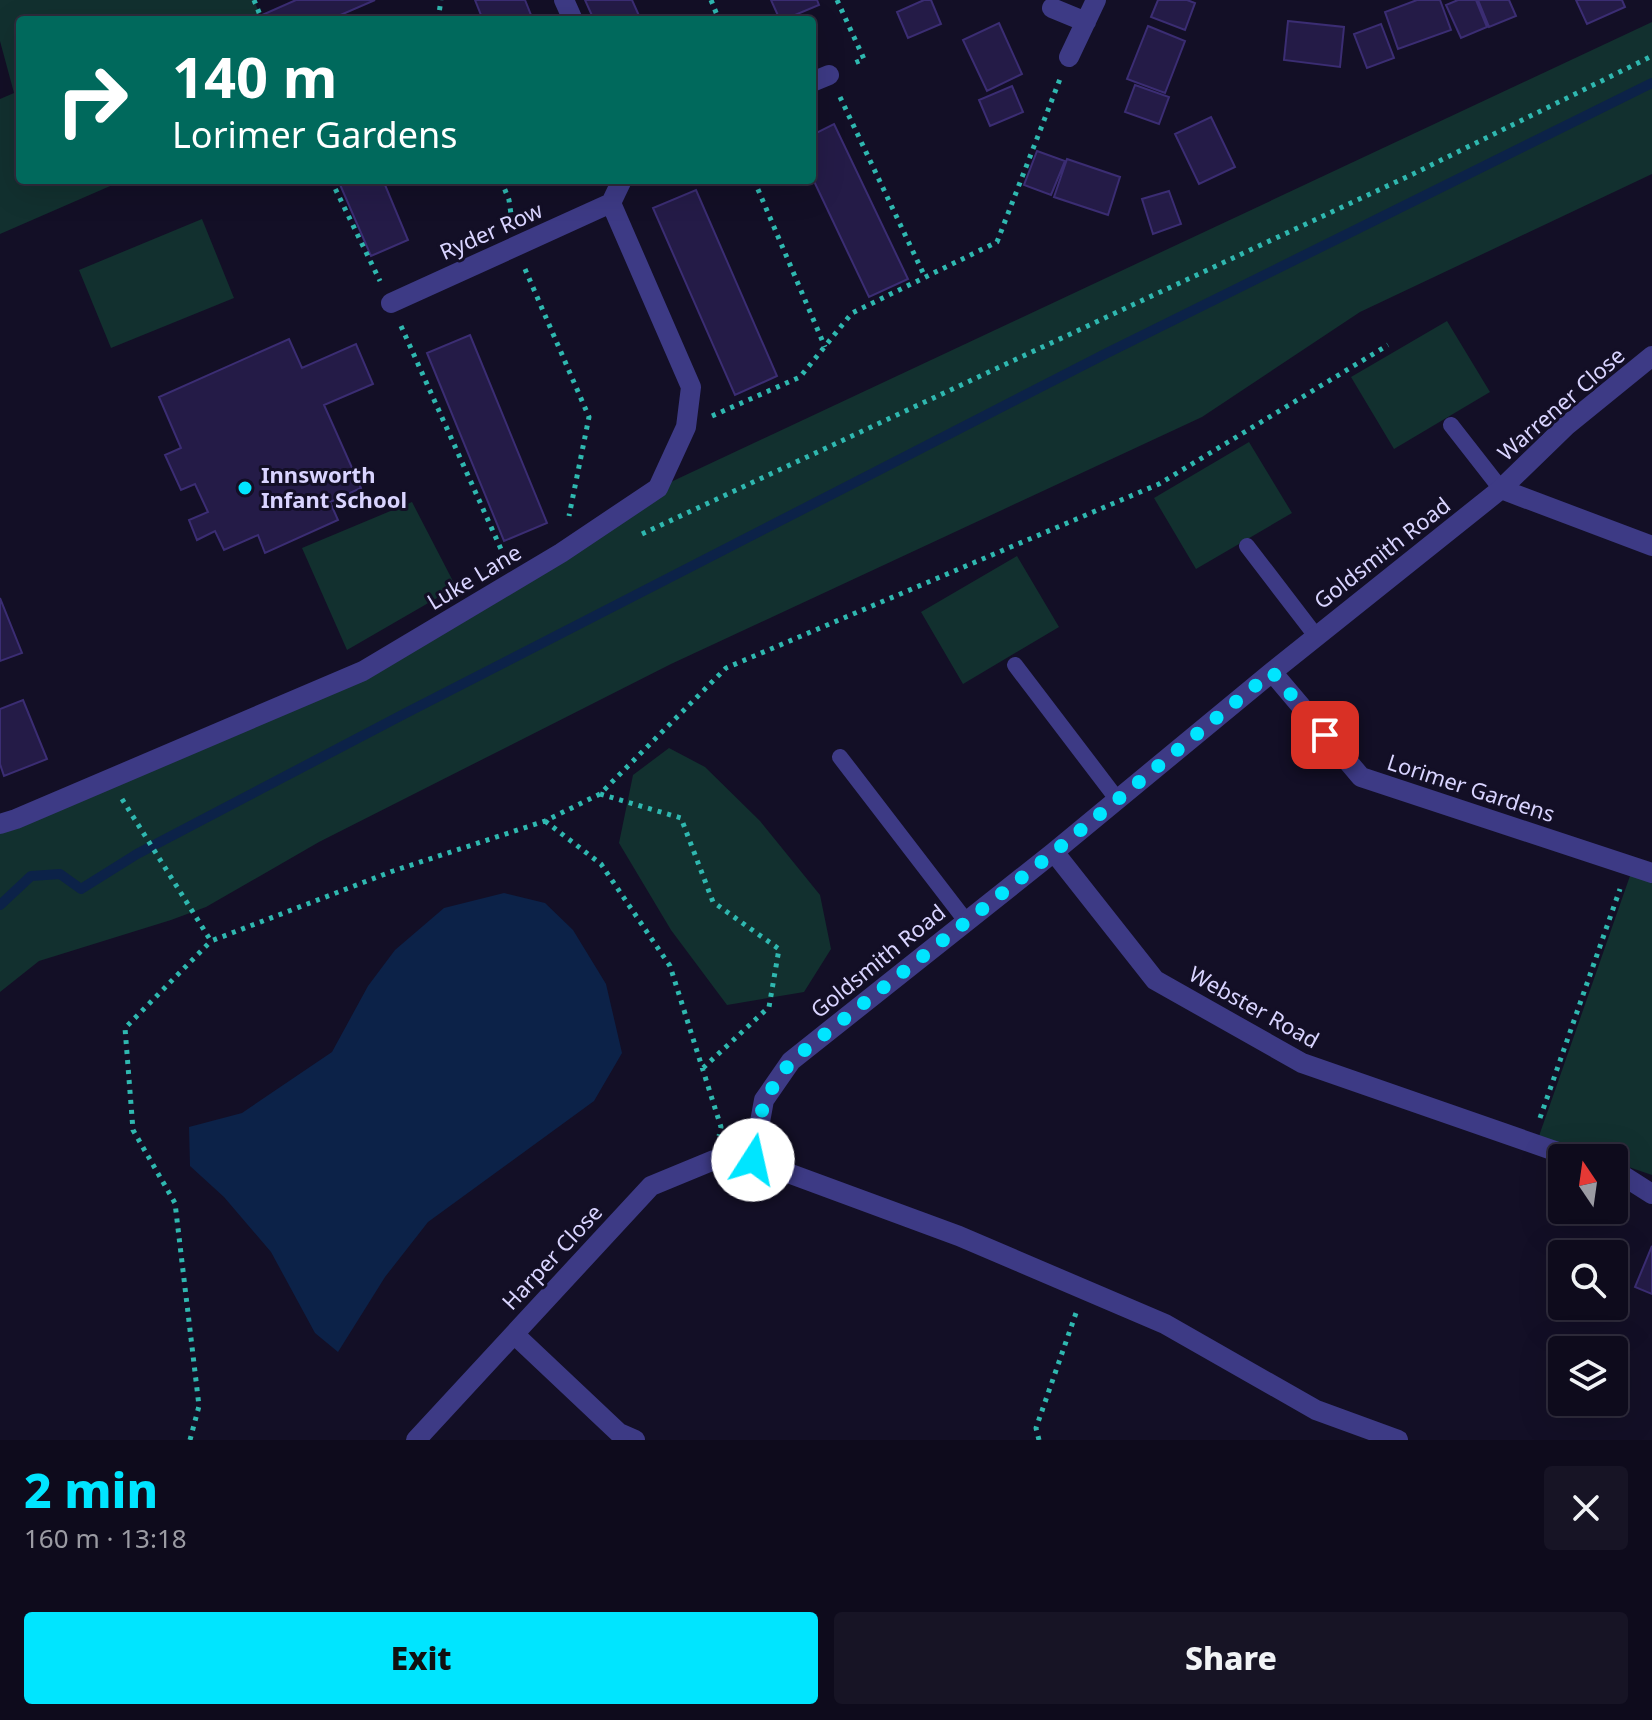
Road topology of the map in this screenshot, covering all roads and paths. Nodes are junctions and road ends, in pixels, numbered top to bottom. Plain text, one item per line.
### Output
1 (837, 0) edge
2 (1096, 0) edge
3 (1052, 8) dead end
4 (1086, 22) junction
5 (1652, 56) edge
6 (1069, 57) joint
7 (820, 79) edge
8 (333, 184) edge
9 (503, 184) edge
10 (620, 184) edge
11 (756, 184) edge
12 (611, 203) junction
13 (516, 246) junction
14 (925, 277) junction
15 (391, 303) junction
16 (1388, 345) dead end
17 (825, 347) junction
18 (1652, 356) edge
19 (1451, 425) dead end
20 (686, 427) junction
21 (1501, 489) junction
22 (637, 537) dead end
23 (1247, 546) dead end
24 (1652, 546) edge
25 (561, 553) junction
26 (515, 581) junction
27 (1316, 636) junction
28 (1015, 665) dead end
29 (1272, 672) junction
30 (840, 757) dead end
31 (600, 794) junction
32 (1117, 799) junction
33 (545, 821) junction
34 (0, 824) edge
35 (141, 828) dead end
36 (1054, 852) junction
37 (1628, 866) junction
38 (1652, 873) edge
39 (966, 921) junction
40 (211, 941) junction
41 (702, 1069) junction
42 (1532, 1142) junction
43 (1548, 1148) edge
44 (714, 1160) junction
45 (753, 1160) junction
46 (1628, 1179) edge
47 (1652, 1194) edge
48 (1085, 1289) junction
49 (514, 1334) junction
50 (190, 1440) edge
51 (416, 1440) edge
52 (635, 1440) edge
53 (1039, 1440) edge
54 (1398, 1440) edge

1 - 7 path
2 - 4 street
3 - 4 street
4 - 6 street
5 - 22 path
6 - 14 path
7 - 14 path
8 - 15 path
9 - 13 path
10 - 12 street
11 - 17 path
12 - 13 street, Ryder Row
12 - 20 street, Luke Lane
13 - 15 street, Ryder Row
13 - 25 path
14 - 17 path
15 - 26 path
16 - 31 path
17 - 20 path
18 - 21 street, Warrener Close
19 - 21 lane
20 - 25 street, Luke Lane
21 - 24 street
21 - 27 street, Goldsmith Road
23 - 27 lane
25 - 26 street, Luke Lane
26 - 34 street, Luke Lane
27 - 29 street, Goldsmith Road
28 - 32 lane
29 - 32 street, Goldsmith Road
29 - 37 street, Lorimer Gardens
30 - 39 lane
31 - 33 path
31 - 41 path
32 - 36 street, Goldsmith Road
33 - 40 path
33 - 41 path
35 - 40 path
36 - 39 street, Goldsmith Road
36 - 42 street, Webster Road
37 - 38 street, Lorimer Gardens
37 - 42 path
39 - 45 street, Goldsmith Road
40 - 50 path
41 - 44 path
42 - 43 street, Webster Road
44 - 45 street, Harper Close
44 - 49 street, Harper Close
45 - 48 street
46 - 47 street
48 - 53 path
48 - 54 street
49 - 51 street, Harper Close
49 - 52 street

